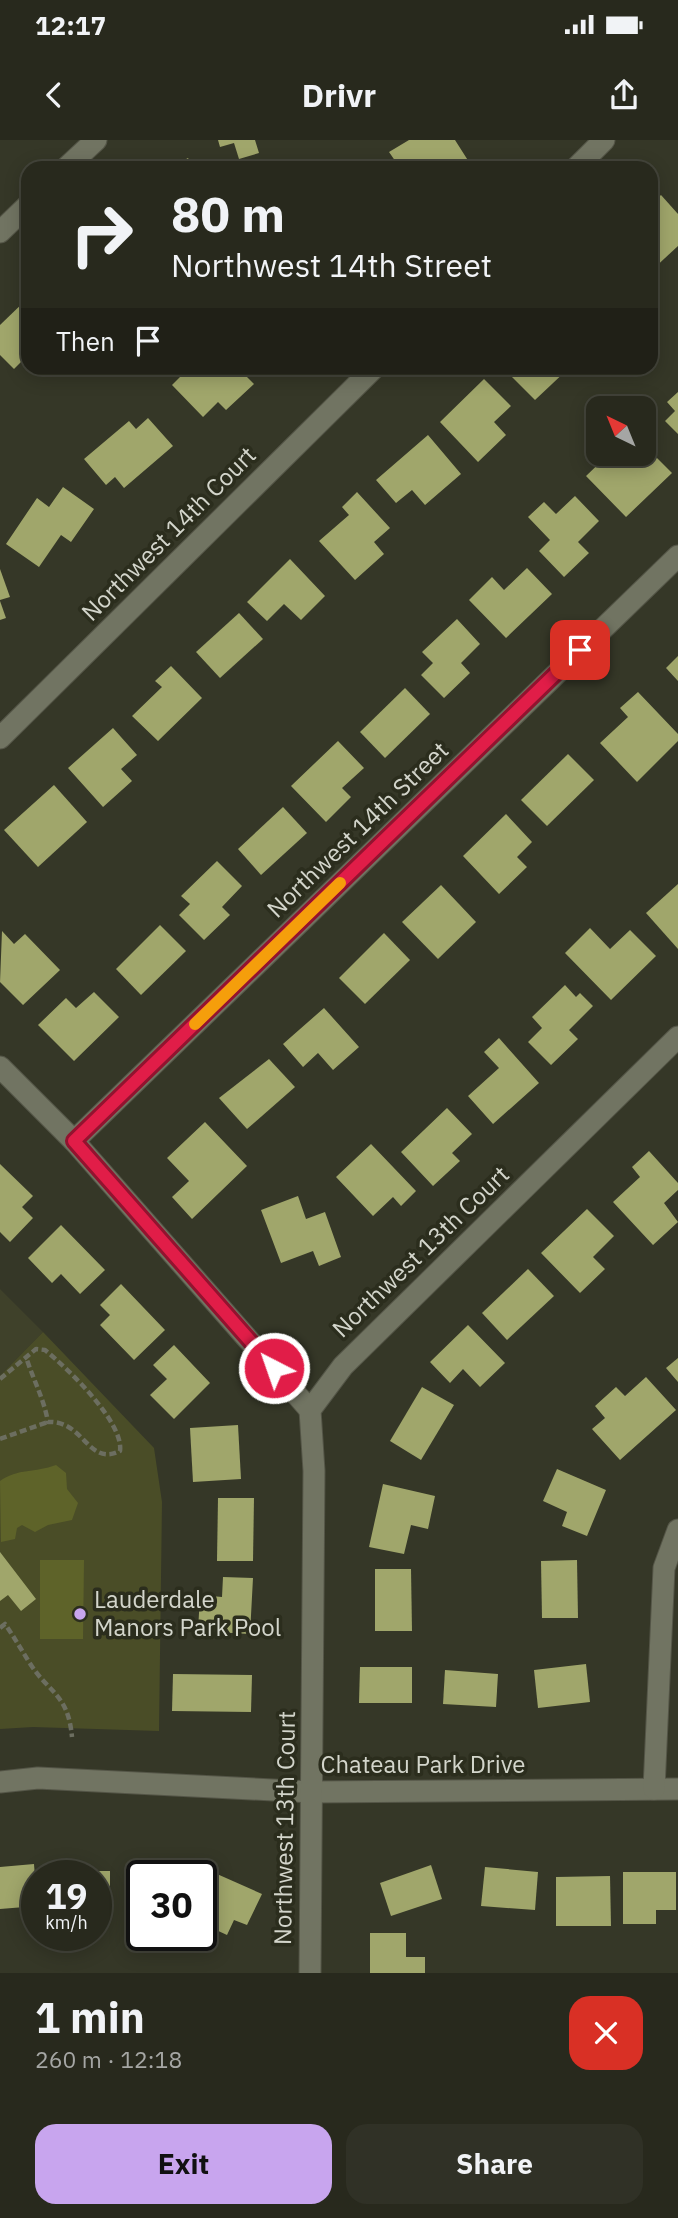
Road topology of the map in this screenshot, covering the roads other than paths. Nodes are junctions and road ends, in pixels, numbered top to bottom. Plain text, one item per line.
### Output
1 (96, 140) edge
2 (604, 140) edge
3 (74, 161) edge
4 (583, 161) edge
5 (21, 212) edge
6 (0, 232) edge
7 (367, 375) edge
8 (678, 556) edge
9 (0, 738) edge
10 (678, 1037) edge
11 (0, 1067) edge
12 (74, 1141) junction
13 (310, 1410) junction
14 (678, 1530) edge
15 (0, 1782) edge
16 (654, 1789) junction
17 (678, 1789) edge
18 (312, 1792) junction
19 (310, 1973) edge

1 - 3 street
2 - 4 street
5 - 6 street
7 - 9 street, Northwest 14th Court
8 - 12 street, Northwest 14th Street
10 - 13 street, Northwest 13th Court
11 - 12 street
12 - 13 street
13 - 18 street, Northwest 13th Court
14 - 16 street
15 - 18 street, Chateau Park Drive
16 - 17 street, Chateau Park Drive
16 - 18 street, Chateau Park Drive
18 - 19 street, Northwest 13th Court

